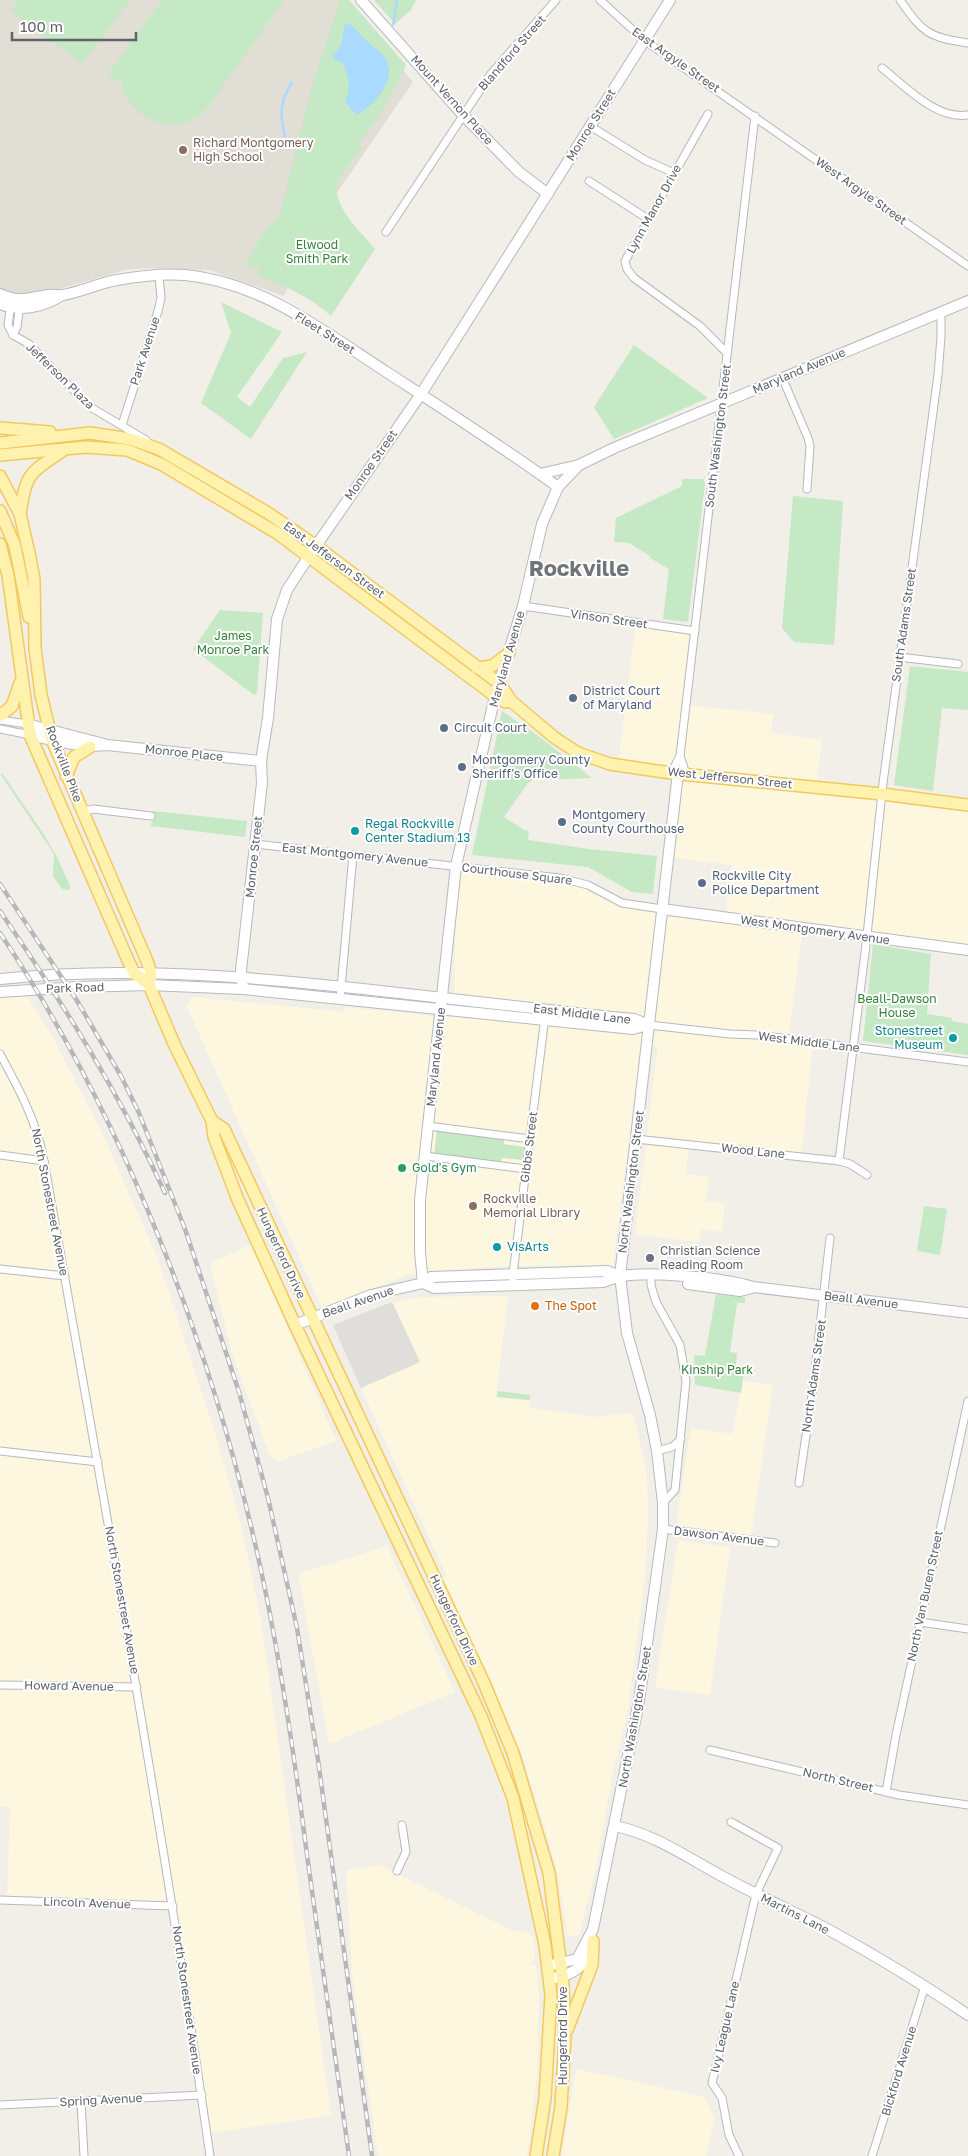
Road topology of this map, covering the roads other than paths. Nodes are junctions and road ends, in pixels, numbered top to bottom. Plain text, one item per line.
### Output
1 (361, 0) edge
2 (556, 0) edge
3 (600, 0) edge
4 (670, 0) edge
5 (900, 0) edge
6 (644, 40) junction
7 (968, 43) edge
8 (882, 68) dead end
9 (462, 114) junction
10 (708, 114) dead end
11 (968, 115) edge
12 (755, 116) junction
13 (590, 126) junction
14 (674, 173) junction
15 (589, 181) dead end
16 (548, 194) junction
17 (648, 219) junction
18 (386, 232) dead end
19 (968, 266) edge
20 (159, 275) junction
21 (0, 294) edge
22 (968, 300) edge
23 (12, 304) edge
24 (941, 313) junction
25 (727, 353) junction
26 (782, 377) junction
27 (421, 394) junction
28 (722, 403) junction
29 (122, 425) junction
30 (0, 428) edge
31 (90, 433) junction
32 (0, 443) edge
33 (159, 449) junction
34 (63, 450) junction
35 (0, 455) edge
36 (579, 465) junction
37 (540, 474) junction
38 (0, 476) edge
39 (558, 488) junction
40 (807, 489) dead end
41 (0, 511) edge
42 (20, 514) junction
43 (0, 544) edge
44 (316, 546) junction
45 (309, 556) junction
46 (523, 606) junction
47 (695, 631) junction
48 (35, 648) junction
49 (509, 653) junction
50 (899, 658) junction
51 (958, 664) dead end
52 (477, 668) junction
53 (22, 679) junction
54 (500, 684) junction
55 (495, 696) junction
56 (511, 700) junction
57 (0, 716) edge
58 (0, 720) edge
59 (49, 728) junction
60 (0, 729) edge
61 (28, 730) junction
62 (52, 740) junction
63 (108, 745) junction
64 (90, 747) junction
65 (680, 756) junction
66 (261, 761) junction
67 (678, 773) junction
68 (66, 776) junction
69 (882, 794) junction
70 (968, 805) edge
71 (82, 812) junction
72 (151, 816) dead end
73 (255, 844) junction
74 (353, 855) junction
75 (456, 866) junction
76 (662, 909) junction
77 (867, 937) junction
78 (968, 950) edge
79 (134, 973) junction
80 (151, 973) junction
81 (242, 976) junction
82 (0, 979) edge
83 (149, 986) junction
84 (340, 987) junction
85 (243, 988) junction
86 (0, 992) edge
87 (340, 998) junction
88 (442, 998) junction
89 (441, 1009) junction
90 (545, 1014) junction
91 (649, 1025) junction
92 (853, 1048) junction
93 (0, 1054) edge
94 (968, 1062) edge
95 (212, 1121) junction
96 (428, 1126) junction
97 (530, 1139) junction
98 (636, 1139) junction
99 (0, 1155) edge
100 (425, 1156) junction
101 (44, 1161) junction
102 (839, 1161) junction
103 (526, 1169) junction
104 (867, 1175) dead end
105 (830, 1238) dead end
106 (0, 1268) edge
107 (513, 1274) junction
108 (65, 1276) junction
109 (620, 1276) junction
110 (653, 1276) junction
111 (423, 1283) junction
112 (513, 1285) junction
113 (824, 1295) junction
114 (968, 1313) edge
115 (311, 1318) junction
116 (295, 1325) junction
117 (968, 1401) edge
118 (681, 1439) junction
119 (0, 1451) edge
120 (657, 1451) junction
121 (98, 1462) junction
122 (799, 1483) dead end
123 (663, 1503) junction
124 (663, 1528) junction
125 (775, 1543) dead end
126 (920, 1622) junction
127 (968, 1629) edge
128 (462, 1676) junction
129 (0, 1685) edge
130 (137, 1688) junction
131 (491, 1701) junction
132 (481, 1716) junction
133 (510, 1744) junction
134 (710, 1750) dead end
135 (886, 1792) junction
136 (968, 1805) edge
137 (731, 1822) dead end
138 (402, 1825) dead end
139 (615, 1826) junction
140 (397, 1870) dead end
141 (756, 1894) junction
142 (0, 1900) edge
143 (174, 1906) junction
144 (593, 1930) junction
145 (593, 1942) junction
146 (561, 1963) junction
147 (547, 1966) junction
148 (562, 1976) junction
149 (549, 1979) junction
150 (925, 1986) junction
151 (968, 2015) edge
152 (565, 2036) junction
153 (202, 2095) junction
154 (81, 2101) junction
155 (0, 2105) edge
156 (84, 2156) edge
157 (210, 2156) edge
158 (536, 2156) edge
159 (553, 2156) edge
160 (739, 2156) edge
161 (872, 2156) edge

1 - 9 street, Mount Vernon Place
2 - 9 street, Blandford Street
3 - 6 street, East Argyle Street
4 - 6 street, Monroe Street
5 - 7 street
6 - 12 street, East Argyle Street
6 - 13 street, Monroe Street
8 - 11 street
9 - 16 street, Mount Vernon Place
9 - 18 street, Blandford Street
10 - 14 street, Lynn Manor Drive
12 - 19 street, West Argyle Street
12 - 25 street, South Washington Street
13 - 14 street
13 - 16 street, Monroe Street
14 - 17 street, Lynn Manor Drive
15 - 17 street
16 - 27 street, Monroe Street
17 - 25 street, Lynn Manor Drive
20 - 23 street, Fleet Street
20 - 27 street, Fleet Street
20 - 29 street, Park Avenue
21 - 23 street
22 - 24 street, Maryland Avenue
23 - 29 street, Jefferson Plaza
24 - 26 street, Maryland Avenue
24 - 50 street, South Adams Street
25 - 28 street, South Washington Street
26 - 28 street, Maryland Avenue
26 - 40 street
27 - 37 street, Fleet Street
27 - 44 street, Monroe Street
28 - 36 street, Maryland Avenue
28 - 47 street, South Washington Street
29 - 33 street, Jefferson Plaza
30 - 31 main road
31 - 32 main road
31 - 33 main road, East Jefferson Street
33 - 44 main road, East Jefferson Street
34 - 35 main road, East Jefferson Street
34 - 42 main road
34 - 45 main road, East Jefferson Street
36 - 37 street
36 - 39 street, Maryland Avenue
37 - 39 street, Fleet Street
38 - 42 main road, Rockville Pike
39 - 46 street, Maryland Avenue
41 - 48 main road
42 - 48 main road, Rockville Pike
43 - 53 main road, Rockville Pike
44 - 45 street, Monroe Street
44 - 52 main road, East Jefferson Street
45 - 55 main road, East Jefferson Street
45 - 66 street, Monroe Street
46 - 47 street, Vinson Street
46 - 49 street, Maryland Avenue
47 - 65 street, South Washington Street
48 - 59 main road, Rockville Pike
49 - 52 main road
49 - 54 street, Maryland Avenue
50 - 51 street
50 - 69 street, South Adams Street
52 - 54 main road, East Jefferson Street
53 - 57 main road
53 - 61 main road, Rockville Pike
54 - 55 street, Maryland Avenue
54 - 56 main road, West Jefferson Street
55 - 56 main road, West Jefferson Street
55 - 75 street, Maryland Avenue
56 - 67 main road, West Jefferson Street
58 - 61 street
59 - 61 street, Monroe Place
59 - 62 main road, Rockville Pike
59 - 63 street, Monroe Place
60 - 61 street
61 - 62 street, Monroe Place
61 - 79 main road, Rockville Pike
62 - 64 street, Monroe Place
62 - 68 main road, Rockville Pike
63 - 64 street, Monroe Place
63 - 66 street, Monroe Place
64 - 68 main road
65 - 67 street, South Washington Street
65 - 67 street, South Washington Street
66 - 73 street, Monroe Street
67 - 69 main road, West Jefferson Street
67 - 76 street, South Washington Street
68 - 71 main road, Rockville Pike
69 - 70 main road, West Jefferson Street
69 - 77 street, South Adams Street
71 - 72 street
71 - 80 main road, Rockville Pike
73 - 74 street, East Montgomery Avenue
73 - 81 street, Monroe Street
74 - 75 street, East Montgomery Avenue
74 - 84 street
75 - 76 street, Courthouse Square
75 - 88 street, Maryland Avenue
76 - 77 street, West Montgomery Avenue
76 - 91 street, North Washington Street
77 - 78 street, West Montgomery Avenue
77 - 92 street
79 - 80 street, East Middle Lane
79 - 82 street, Park Road
79 - 83 main road, Hungerford Drive
80 - 81 street, East Middle Lane
80 - 83 main road
81 - 84 street, East Middle Lane
81 - 85 street, Monroe Street
83 - 85 street, East Middle Lane
83 - 86 street, Park Road
83 - 95 main road, Hungerford Drive
84 - 87 street
84 - 88 street, East Middle Lane
85 - 87 street, East Middle Lane
87 - 89 street, East Middle Lane
88 - 89 street, Maryland Avenue
88 - 90 street, East Middle Lane
89 - 90 street, East Middle Lane
89 - 96 street, Maryland Avenue
90 - 91 street, East Middle Lane
90 - 97 street, Gibbs Street
91 - 92 street, West Middle Lane
91 - 98 street, North Washington Street
92 - 94 street, West Middle Lane
92 - 102 street
93 - 101 street, North Stonestreet Avenue
95 - 115 main road, Hungerford Drive
95 - 116 main road, Hungerford Drive
96 - 97 street
96 - 100 street, Maryland Avenue
97 - 103 street, Gibbs Street
98 - 102 street, Wood Lane
98 - 109 street, North Washington Street
99 - 101 street
100 - 103 street
100 - 111 street, Maryland Avenue
101 - 108 street, North Stonestreet Avenue
102 - 104 street, Wood Lane
103 - 107 street, Gibbs Street
105 - 113 street, North Adams Street
106 - 108 street
107 - 109 street, Beall Avenue
107 - 111 street, Beall Avenue
107 - 112 street, Gibbs Street
108 - 121 street, North Stonestreet Avenue
109 - 110 street, Beall Avenue
109 - 112 street, Beall Avenue
109 - 120 street, North Washington Street
110 - 113 street, Beall Avenue
110 - 118 street
111 - 112 street, Beall Avenue
111 - 115 street, Beall Avenue
113 - 114 street, Beall Avenue
113 - 122 street, North Adams Street
115 - 116 street, Beall Avenue
115 - 131 main road, Hungerford Drive
116 - 128 main road, Hungerford Drive
117 - 126 street, North Van Buren Street
118 - 120 street
118 - 123 street
119 - 121 street
120 - 123 street, North Washington Street
121 - 130 street, North Stonestreet Avenue
123 - 124 street, North Washington Street
124 - 125 street, Dawson Avenue
124 - 139 street, North Washington Street
126 - 127 street
126 - 135 street, North Van Buren Street
128 - 131 main road
128 - 132 main road, Hungerford Drive
129 - 130 street, Howard Avenue
130 - 143 street, North Stonestreet Avenue
131 - 133 main road, Hungerford Drive
132 - 133 main road
132 - 147 main road, Hungerford Drive
133 - 146 main road, Hungerford Drive
134 - 135 street, North Street
135 - 136 street, North Street
137 - 141 street, Ivy League Lane
138 - 140 street
139 - 141 street, Martins Lane
139 - 144 street, North Washington Street
141 - 150 street, Martins Lane
141 - 160 street, Ivy League Lane
142 - 143 street, Lincoln Avenue
143 - 153 street, North Stonestreet Avenue
144 - 145 street, North Washington Street
144 - 146 street, North Washington Street
145 - 148 street, North Washington Street
145 - 152 main road
146 - 147 street, North Washington Street
146 - 148 main road, Hungerford Drive
147 - 149 main road, Hungerford Drive
148 - 149 street, North Washington Street
148 - 152 main road, Hungerford Drive
149 - 158 main road, Hungerford Drive
150 - 151 street, Martins Lane
150 - 161 street, Bickford Avenue
152 - 159 main road, Hungerford Drive
153 - 154 street, Spring Avenue
153 - 157 street, North Stonestreet Avenue
154 - 155 street, Spring Avenue
154 - 156 street

